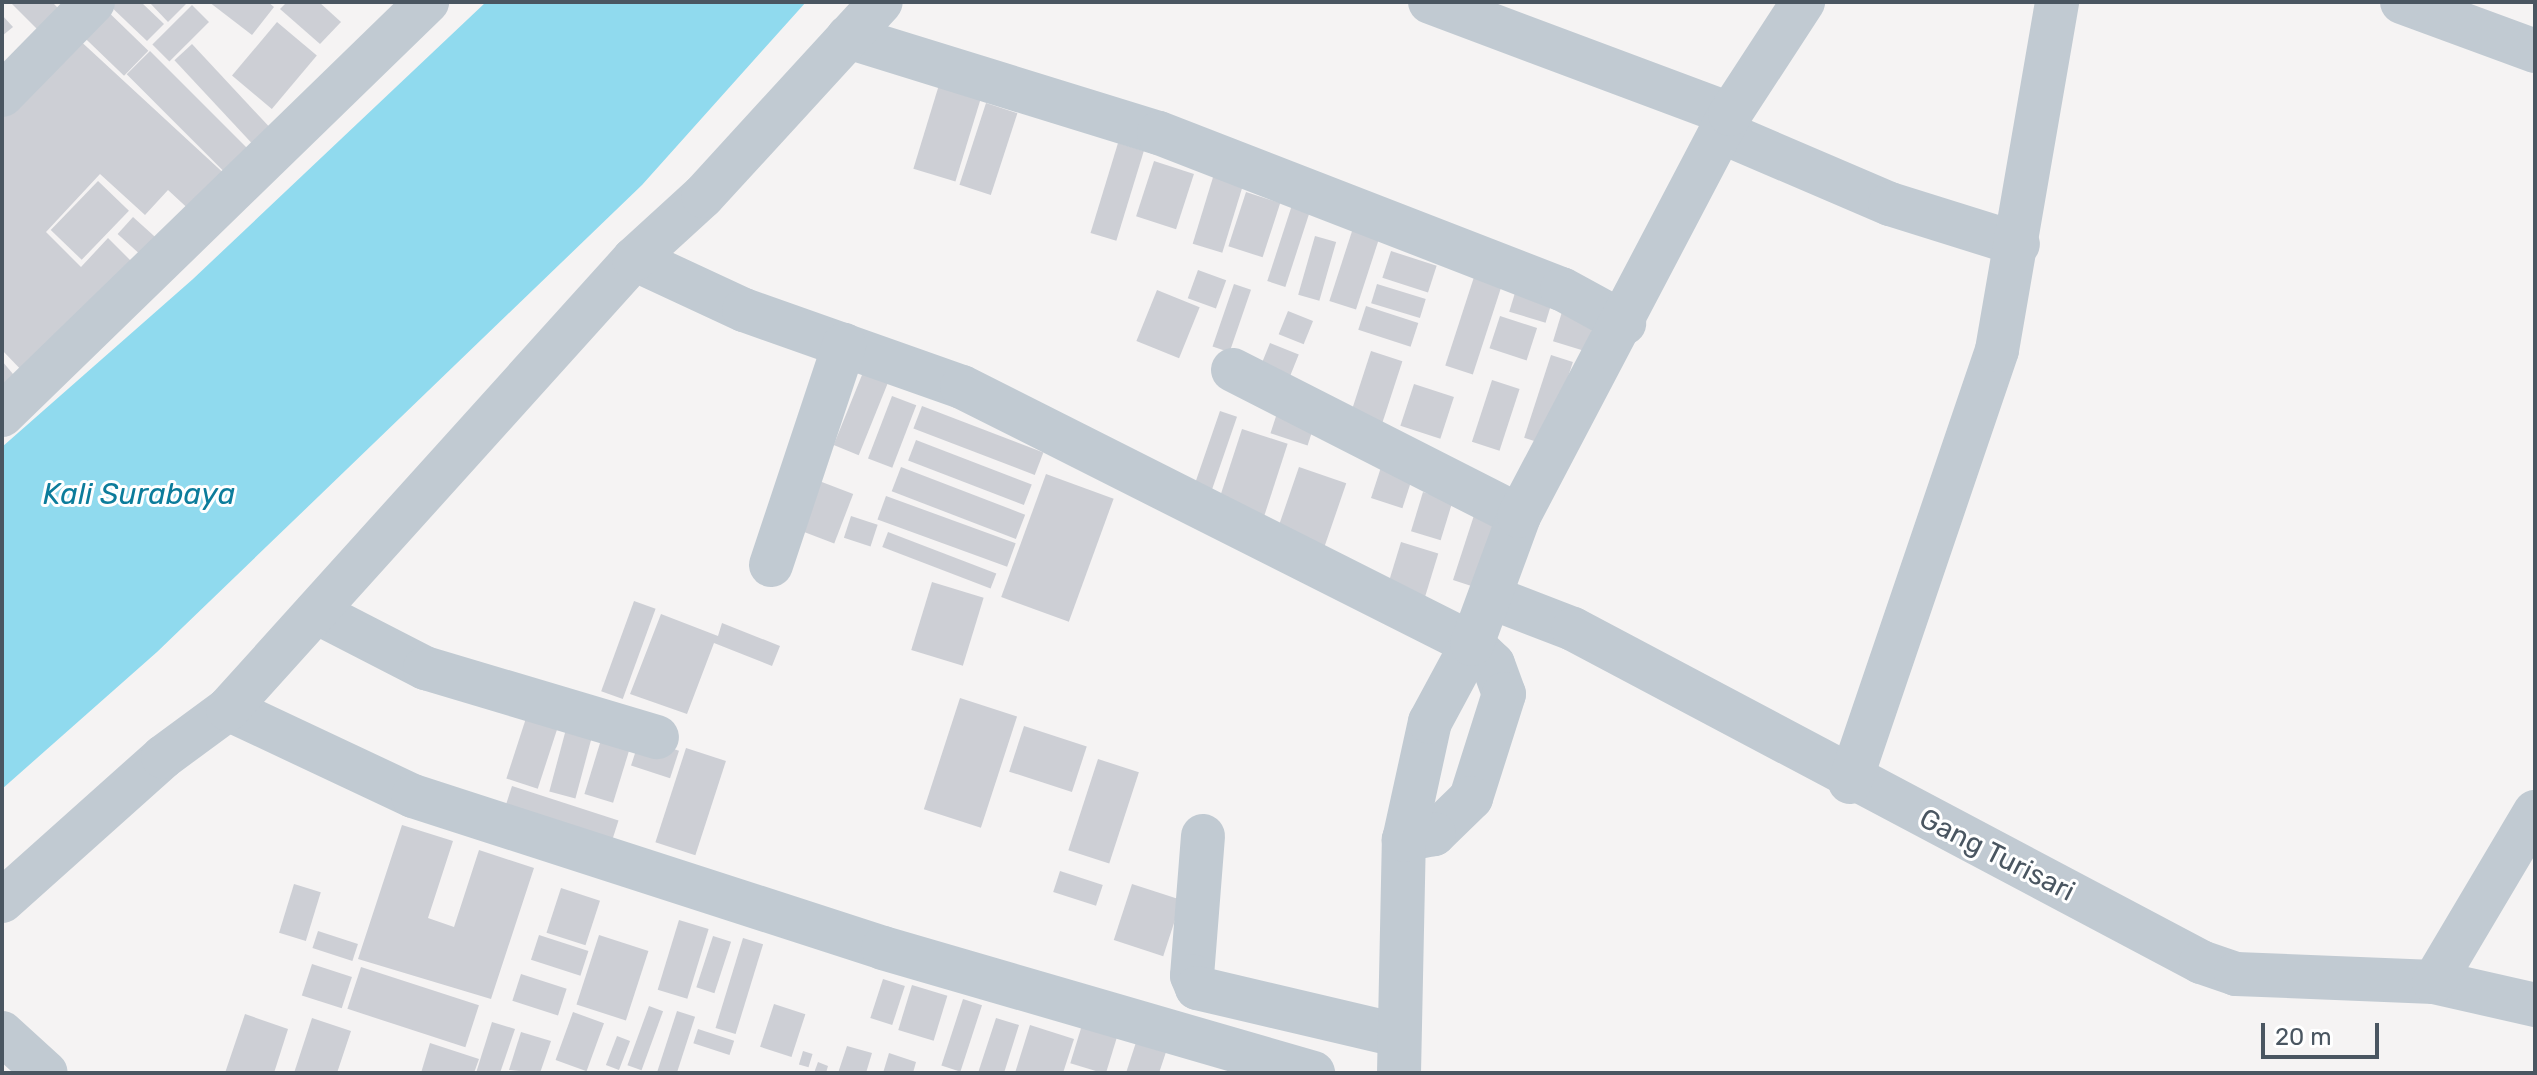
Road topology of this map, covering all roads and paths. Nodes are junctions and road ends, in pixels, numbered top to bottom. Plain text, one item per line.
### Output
1 (93, 2) edge
2 (427, 2) edge
3 (881, 2) edge
4 (1430, 2) edge
5 (1803, 2) edge
6 (2057, 2) edge
7 (2402, 2) edge
8 (848, 37) junction
9 (2535, 51) edge
10 (2, 95) edge
11 (1727, 123) junction
12 (2018, 244) junction
13 (634, 259) junction
14 (1624, 323) junction
15 (844, 345) junction
16 (1233, 370) dead end
17 (2, 415) edge
18 (1519, 516) junction
19 (771, 565) dead end
20 (1490, 597) junction
21 (316, 612) junction
22 (1472, 644) junction
23 (228, 709) junction
24 (657, 737) dead end
25 (1850, 782) junction
26 (2535, 812) edge
27 (1203, 836) dead end
28 (1404, 840) junction
29 (2, 901) edge
30 (2434, 982) junction
31 (2535, 1005) edge
32 (2, 1033) edge
33 (1398, 1054) edge
34 (46, 1073) edge
35 (1313, 1073) edge

1 - 10 street
2 - 17 street
3 - 8 street
4 - 11 street
5 - 11 street
6 - 12 street
7 - 9 street
8 - 13 street
8 - 14 street
11 - 12 street
11 - 14 street
12 - 25 street
13 - 15 street
13 - 21 street
14 - 18 street
15 - 19 street
15 - 22 street
16 - 18 street
18 - 20 street
20 - 22 street
20 - 25 street, Gang Turisari
21 - 23 street
21 - 24 street
22 - 28 street
22 - 28 street
23 - 29 street
23 - 35 street
25 - 30 street, Gang Turisari
26 - 30 street
27 - 33 street
28 - 33 street
30 - 31 street, Gang Turisari
32 - 34 street

